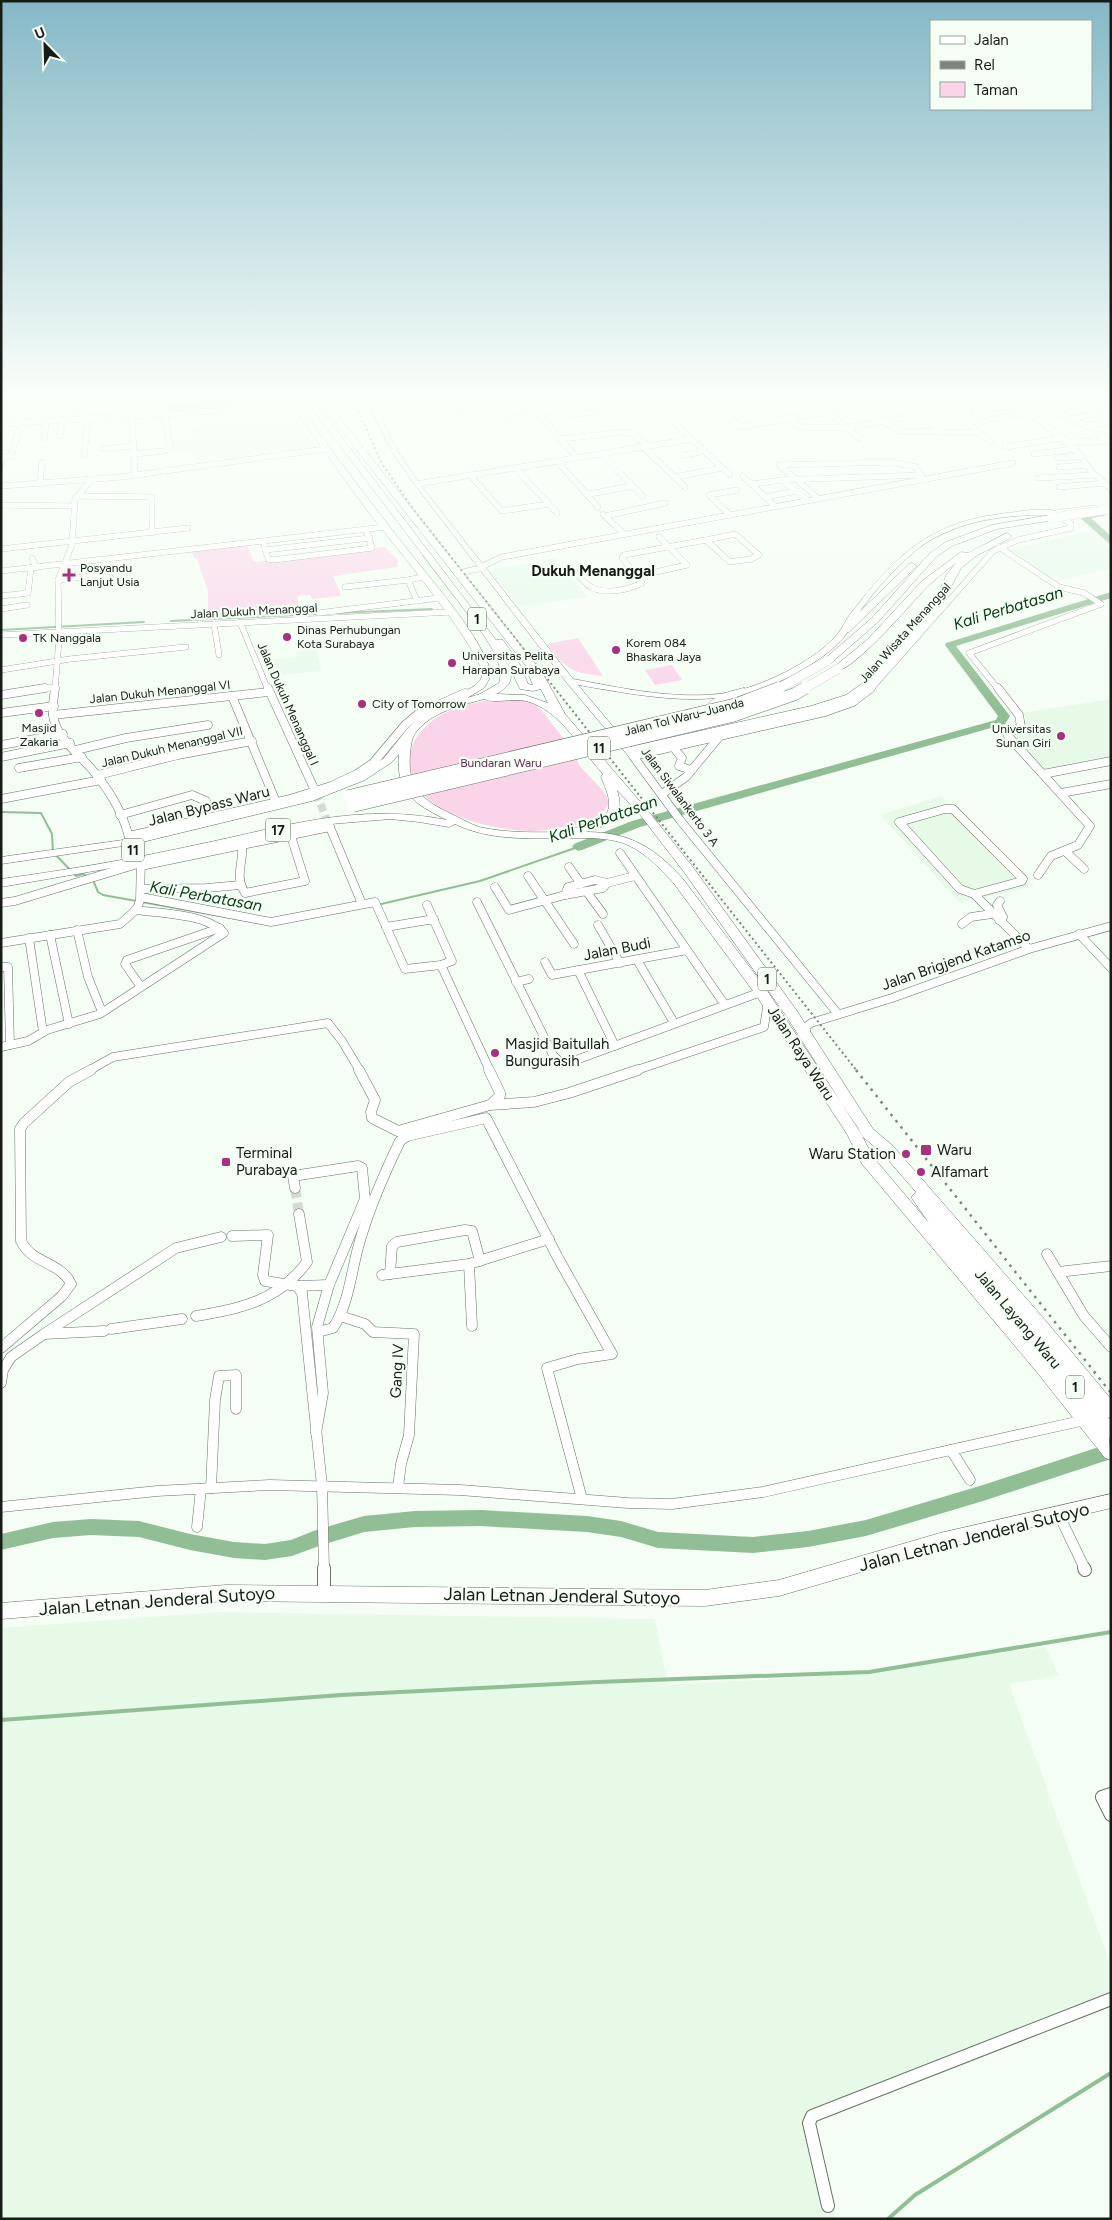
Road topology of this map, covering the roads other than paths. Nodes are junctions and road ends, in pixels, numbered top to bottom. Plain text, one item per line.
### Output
1 (75, 501) edge
2 (152, 501) edge
3 (366, 501) edge
4 (370, 501) edge
5 (387, 501) edge
6 (401, 501) edge
7 (430, 501) edge
8 (493, 501) edge
9 (546, 501) edge
10 (594, 501) edge
11 (715, 501) edge
12 (769, 501) edge
13 (804, 501) edge
14 (665, 503) dead end
15 (549, 504) junction
16 (1, 505) edge
17 (74, 506) junction
18 (775, 506) junction
19 (598, 507) dead end
20 (1111, 507) edge
21 (557, 513) dead end
22 (730, 515) junction
23 (1111, 516) edge
24 (1055, 518) junction
25 (403, 522) junction
26 (385, 527) junction
27 (188, 528) dead end
28 (366, 530) junction
29 (152, 533) junction
30 (624, 534) junction
31 (314, 535) junction
32 (1007, 536) junction
33 (659, 537) dead end
34 (370, 538) junction
35 (706, 539) junction
36 (263, 541) junction
37 (72, 542) junction
38 (318, 544) junction
39 (669, 547) junction
40 (999, 547) junction
41 (1, 549) edge
42 (265, 550) junction
43 (933, 554) junction
44 (321, 555) junction
45 (32, 558) dead end
46 (64, 564) junction
47 (482, 567) junction
48 (570, 567) dead end
49 (33, 568) junction
50 (1, 571) edge
51 (458, 573) junction
52 (638, 576) junction
53 (423, 577) junction
54 (111, 578) dead end
55 (58, 580) junction
56 (408, 580) junction
57 (345, 587) dead end
58 (28, 593) junction
59 (1084, 593) joint
60 (1, 596) edge
61 (439, 598) junction
62 (417, 601) junction
63 (1097, 602) joint
64 (27, 607) joint
65 (1, 609) edge
66 (450, 612) junction
67 (318, 613) dead end
68 (240, 622) junction
69 (214, 624) junction
70 (59, 627) junction
71 (846, 630) junction
72 (1, 634) edge
73 (488, 635) junction
74 (471, 643) junction
75 (186, 647) dead end
76 (219, 655) dead end
77 (501, 659) junction
78 (525, 660) junction
79 (57, 661) junction
80 (1, 670) edge
81 (570, 681) junction
82 (55, 687) junction
83 (269, 692) junction
84 (744, 692) junction
85 (1, 695) edge
86 (232, 696) junction
87 (463, 698) junction
88 (52, 706) junction
89 (1, 713) edge
90 (53, 715) junction
91 (560, 715) junction
92 (755, 722) junction
93 (208, 725) dead end
94 (63, 734) junction
95 (720, 736) junction
96 (407, 738) junction
97 (252, 741) junction
98 (70, 743) junction
99 (393, 743) junction
100 (1, 745) edge
101 (673, 747) junction
102 (76, 750) junction
103 (631, 753) junction
104 (1, 757) edge
105 (82, 758) junction
106 (1111, 761) edge
107 (600, 765) junction
108 (19, 768) dead end
109 (691, 770) junction
110 (1043, 774) junction
111 (99, 778) junction
112 (1111, 784) edge
113 (1061, 793) junction
114 (662, 794) junction
115 (313, 795) junction
116 (1, 799) edge
117 (206, 801) dead end
118 (351, 801) junction
119 (274, 802) junction
120 (120, 816) junction
121 (308, 823) junction
122 (474, 829) junction
123 (542, 835) junction
124 (291, 836) junction
125 (130, 839) junction
126 (242, 845) junction
127 (1065, 851) junction
128 (620, 853) dead end
129 (1, 862) edge
130 (141, 863) junction
131 (64, 864) junction
132 (569, 867) dead end
133 (1084, 869) dead end
134 (1, 870) edge
135 (1038, 875) dead end
136 (1, 876) edge
137 (528, 876) dead end
138 (635, 876) junction
139 (1, 883) edge
140 (607, 883) junction
141 (581, 884) junction
142 (240, 885) junction
143 (495, 887) dead end
144 (587, 892) junction
145 (974, 894) junction
146 (565, 895) junction
147 (546, 900) junction
148 (139, 901) junction
149 (1000, 901) dead end
150 (477, 902) dead end
151 (1, 903) edge
152 (362, 904) junction
153 (427, 905) dead end
154 (603, 914) dead end
155 (992, 914) junction
156 (434, 919) junction
157 (999, 920) junction
158 (962, 924) dead end
159 (598, 925) dead end
160 (1111, 926) edge
161 (386, 927) junction
162 (220, 928) junction
163 (77, 930) junction
164 (50, 934) junction
165 (1079, 934) junction
166 (29, 938) junction
167 (1, 943) edge
168 (574, 944) dead end
169 (687, 950) junction
170 (1028, 950) junction
171 (637, 960) junction
172 (545, 962) dead end
173 (620, 963) junction
174 (441, 965) junction
175 (1, 967) edge
176 (1111, 968) edge
177 (578, 970) junction
178 (529, 979) dead end
179 (516, 982) junction
180 (141, 987) junction
181 (764, 997) junction
182 (725, 1005) junction
183 (102, 1012) junction
184 (792, 1014) junction
185 (838, 1014) junction
186 (673, 1021) dead end
187 (811, 1023) junction
188 (69, 1024) junction
189 (43, 1032) junction
190 (806, 1035) junction
191 (6, 1046) edge
192 (614, 1046) junction
193 (490, 1105) junction
194 (447, 1122) junction
195 (861, 1132) junction
196 (295, 1188) dead end
197 (299, 1214) tunnel mouth
198 (232, 1236) dead end
199 (221, 1237) dead end
200 (549, 1239) junction
201 (1048, 1254) dead end
202 (480, 1261) junction
203 (470, 1264) junction
204 (1111, 1266) edge
205 (1058, 1272) junction
206 (293, 1285) junction
207 (329, 1285) junction
208 (196, 1316) dead end
209 (340, 1316) junction
210 (182, 1319) dead end
211 (472, 1326) dead end
212 (318, 1332) junction
213 (44, 1334) junction
214 (1111, 1347) edge
215 (1, 1348) edge
216 (1, 1382) edge
217 (236, 1409) dead end
218 (1110, 1410) edge
219 (1084, 1420) junction
220 (316, 1433) junction
221 (1109, 1443) edge
222 (951, 1450) junction
223 (970, 1480) dead end
224 (322, 1486) junction
225 (398, 1487) junction
226 (206, 1488) junction
227 (582, 1498) junction
228 (1107, 1502) edge
229 (1, 1507) edge
230 (1059, 1514) junction
231 (323, 1519) joint
232 (197, 1527) dead end
233 (1085, 1570) dead end
234 (324, 1593) junction
235 (1, 1611) edge
236 (1106, 1795) edge
237 (1111, 1814) edge
238 (1111, 1999) edge
239 (828, 2206) dead end

1 - 17 street
2 - 29 street
3 - 26 highway, 1
4 - 25 highway
5 - 25 highway, 1
6 - 51 highway, 1
7 - 47 main road, Jalan Siwalankerto 3 A
8 - 15 street
9 - 15 street
10 - 19 street
11 - 22 street
12 - 18 street
13 - 18 street
14 - 30 street
15 - 21 street
16 - 17 street
17 - 37 street
18 - 22 street
20 - 24 highway, Jalan Tol Waru–Juanda / 11, bridge
22 - 30 street
23 - 24 highway, Jalan Tol Waru–Juanda / 11
24 - 32 highway, Jalan Tol Waru–Juanda / 11
24 - 40 street, Jalan Wisata Menanggal
24 - 43 highway, Jalan Tol Waru–Juanda / 11
24 - 71 main road
25 - 73 highway, 1
26 - 28 street
26 - 53 highway, 1
27 - 29 street
28 - 31 street
28 - 34 street
29 - 37 street
30 - 47 street
31 - 36 street
31 - 38 street
32 - 92 highway
32 - 118 highway, Jalan Tol Waru–Juanda / 11, bridge
33 - 39 street
34 - 38 street
34 - 44 street
35 - 35 street
35 - 39 street
36 - 42 street
36 - 46 street
37 - 41 street
37 - 46 street
38 - 42 street
38 - 44 street
39 - 52 street
39 - 52 street
40 - 59 street
40 - 95 street, Jalan Wisata Menanggal
42 - 44 street
43 - 71 highway
43 - 118 highway, Jalan Tol Waru–Juanda / 11, bridge
45 - 49 street
46 - 49 street
46 - 55 street
47 - 51 street
47 - 81 main road, Jalan Siwalankerto 3 A
48 - 52 street
49 - 50 street
49 - 58 street
51 - 78 highway, 1
53 - 56 street
53 - 61 highway, 1
54 - 55 street
55 - 70 street
56 - 57 street
56 - 62 street
58 - 60 street
58 - 64 street
59 - 63 street
61 - 62 street
61 - 66 highway, 1
62 - 67 street
63 - 110 street
64 - 65 street
66 - 68 street, Jalan Dukuh Menanggal
66 - 73 highway
66 - 74 highway, 1
68 - 69 street, Jalan Dukuh Menanggal
68 - 83 street, Jalan Dukuh Menanggal I
69 - 70 street, Jalan Dukuh Menanggal
69 - 76 street
70 - 72 street, Jalan Dukuh Menanggal
70 - 79 street
71 - 84 main road
73 - 77 highway, 1
73 - 78 highway
74 - 77 highway
74 - 87 highway, 1
75 - 79 street
77 - 87 highway, 1
78 - 91 highway, 1
79 - 80 street
79 - 82 street
81 - 84 main road
81 - 103 main road, Jalan Siwalankerto 3 A
82 - 85 street
82 - 88 street
83 - 86 street, Jalan Dukuh Menanggal VI
83 - 115 street, Jalan Dukuh Menanggal I
84 - 92 highway
86 - 90 street, Jalan Dukuh Menanggal VI
86 - 97 street
87 - 91 highway, 1
87 - 96 highway, 1
87 - 99 street
88 - 89 street
88 - 90 street
90 - 94 street
91 - 107 highway, Jalan Raya Waru / 1
92 - 103 highway
93 - 102 street
94 - 98 street
94 - 100 street
95 - 101 street, Jalan Wisata Menanggal
95 - 109 street
96 - 99 highway
96 - 115 highway, Jalan Bypass Waru / 17
96 - 122 highway, Jalan Raya Waru / 1
97 - 111 street, Jalan Dukuh Menanggal VII
97 - 119 street
98 - 102 street
98 - 104 street
99 - 115 street
101 - 103 street, Jalan Wisata Menanggal
101 - 109 street
102 - 105 street
103 - 114 street, Jalan Siwalankerto 3 A
105 - 108 street
105 - 111 street
106 - 110 street
107 - 123 highway
107 - 184 highway, Jalan Raya Waru / 1
109 - 114 street
110 - 113 street
111 - 116 street, Jalan Dukuh Menanggal VII
111 - 120 street
112 - 113 street
113 - 127 street
114 - 185 street, Jalan Siwalankerto 3 A
115 - 119 street
115 - 121 highway
115 - 125 highway, Jalan Bypass Waru / 17
117 - 120 street
118 - 131 highway, Jalan Tol Waru–Juanda / 11
118 - 131 highway, Jalan Tol Waru–Juanda / 11
119 - 125 street
120 - 125 street
121 - 122 highway, Jalan Bypass Waru / 17
121 - 130 highway, Jalan Bypass Waru / 17
122 - 123 highway, Jalan Raya Waru / 1
123 - 181 highway, Jalan Raya Waru / 1
124 - 126 street
124 - 142 street
124 - 152 street
125 - 131 highway, Jalan Bypass Waru / 17
126 - 130 street
126 - 142 street
127 - 133 street
127 - 135 street
128 - 138 street
129 - 131 highway
130 - 131 highway, Jalan Bypass Waru / 17
130 - 131 street
130 - 148 street
131 - 134 highway, Jalan Tol Waru–Juanda / 11
131 - 136 highway, Jalan Tol Waru–Juanda / 11
131 - 139 highway, Jalan Bypass Waru / 17
131 - 151 street
132 - 141 street
137 - 147 street
138 - 140 street
138 - 169 street
140 - 141 street
140 - 144 street
141 - 146 street
142 - 148 street
143 - 147 street
144 - 146 street
144 - 154 street
145 - 145 street
145 - 155 street
146 - 147 street
147 - 168 street
148 - 152 street
148 - 162 street
148 - 163 street
149 - 157 street
150 - 179 street
152 - 161 street
153 - 156 street
155 - 157 street
155 - 158 street
156 - 161 street
156 - 174 street
157 - 170 street
159 - 173 street
160 - 165 street, Jalan Brigjend Katamso
161 - 174 street
162 - 180 street
162 - 180 street
163 - 164 street
163 - 183 street
164 - 166 street
164 - 188 street
165 - 170 street, Jalan Brigjend Katamso
165 - 176 street
166 - 167 street
166 - 189 street
169 - 171 street, Jalan Budi
169 - 182 street
170 - 185 street, Jalan Brigjend Katamso
171 - 173 street, Jalan Budi
171 - 186 street
172 - 177 street, Jalan Budi
173 - 177 street, Jalan Budi
174 - 193 street
175 - 191 street
177 - 192 street
178 - 179 street
179 - 192 street
180 - 183 street
181 - 182 street
181 - 193 street
181 - 195 highway, Jalan Raya Waru / 1
182 - 192 street
183 - 188 street
184 - 187 street
184 - 190 highway, Jalan Raya Waru / 1
185 - 187 street, Jalan Brigjend Katamso
187 - 190 street
188 - 189 street
189 - 191 street
190 - 195 highway, Jalan Raya Waru / 1
193 - 194 street
194 - 200 street
194 - 209 street
194 - 215 street
195 - 218 highway, Jalan Raya Waru
195 - 219 highway, Jalan Raya Waru
195 - 221 highway, Jalan Layang Waru / 1
196 - 207 street
197 - 206 street
198 - 206 street
199 - 213 street
200 - 202 street
200 - 227 street
201 - 205 street
202 - 203 street
202 - 203 street
203 - 211 street
204 - 205 street
205 - 214 street
206 - 207 street
206 - 208 street
206 - 220 street
207 - 212 street
209 - 212 street
209 - 225 street, Gang IV
210 - 213 street
212 - 220 street
213 - 216 street
217 - 226 street
219 - 221 highway, Jalan Raya Waru
219 - 222 street
220 - 224 street
222 - 223 street
222 - 227 street
224 - 225 street
224 - 226 street
224 - 231 street
225 - 227 street
226 - 229 street
226 - 232 street
228 - 230 highway, Jalan Letnan Jenderal Sutoyo
230 - 233 street
230 - 234 highway, Jalan Letnan Jenderal Sutoyo
231 - 234 street
234 - 235 highway, Jalan Letnan Jenderal Sutoyo
236 - 237 street
238 - 239 street

